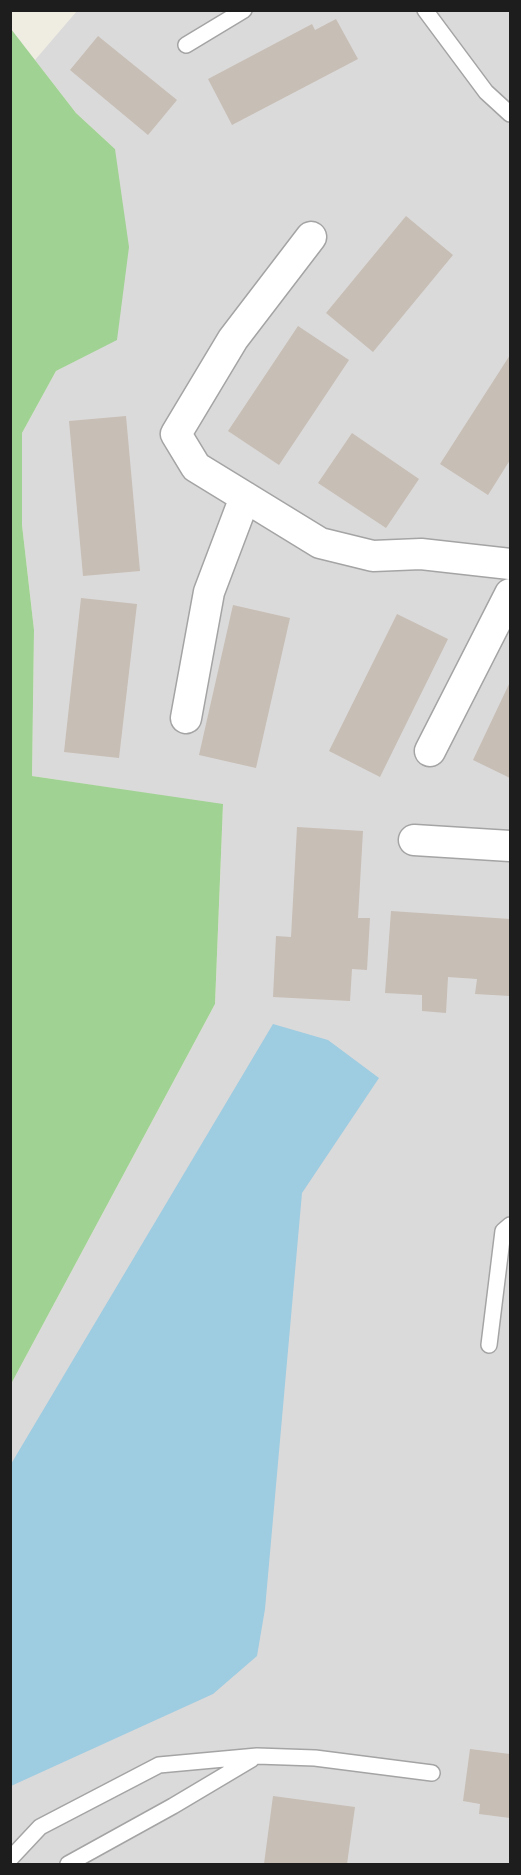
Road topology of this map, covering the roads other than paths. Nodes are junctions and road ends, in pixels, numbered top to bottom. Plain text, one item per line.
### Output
1 (244, 10) edge
2 (425, 10) edge
3 (186, 45) dead end
4 (510, 114) edge
5 (311, 237) dead end
6 (244, 496) junction
7 (510, 564) edge
8 (510, 594) edge
9 (186, 718) dead end
10 (430, 751) dead end
11 (414, 840) dead end
12 (510, 846) edge
13 (510, 1225) edge
14 (489, 1345) dead end
15 (257, 1756) junction
16 (432, 1773) dead end
17 (10, 1859) edge
18 (68, 1864) edge

1 - 3 lane
2 - 4 lane
5 - 6 street
6 - 7 street
6 - 9 street
8 - 10 street
11 - 12 street
13 - 14 lane
15 - 16 lane
15 - 17 lane
15 - 18 lane

